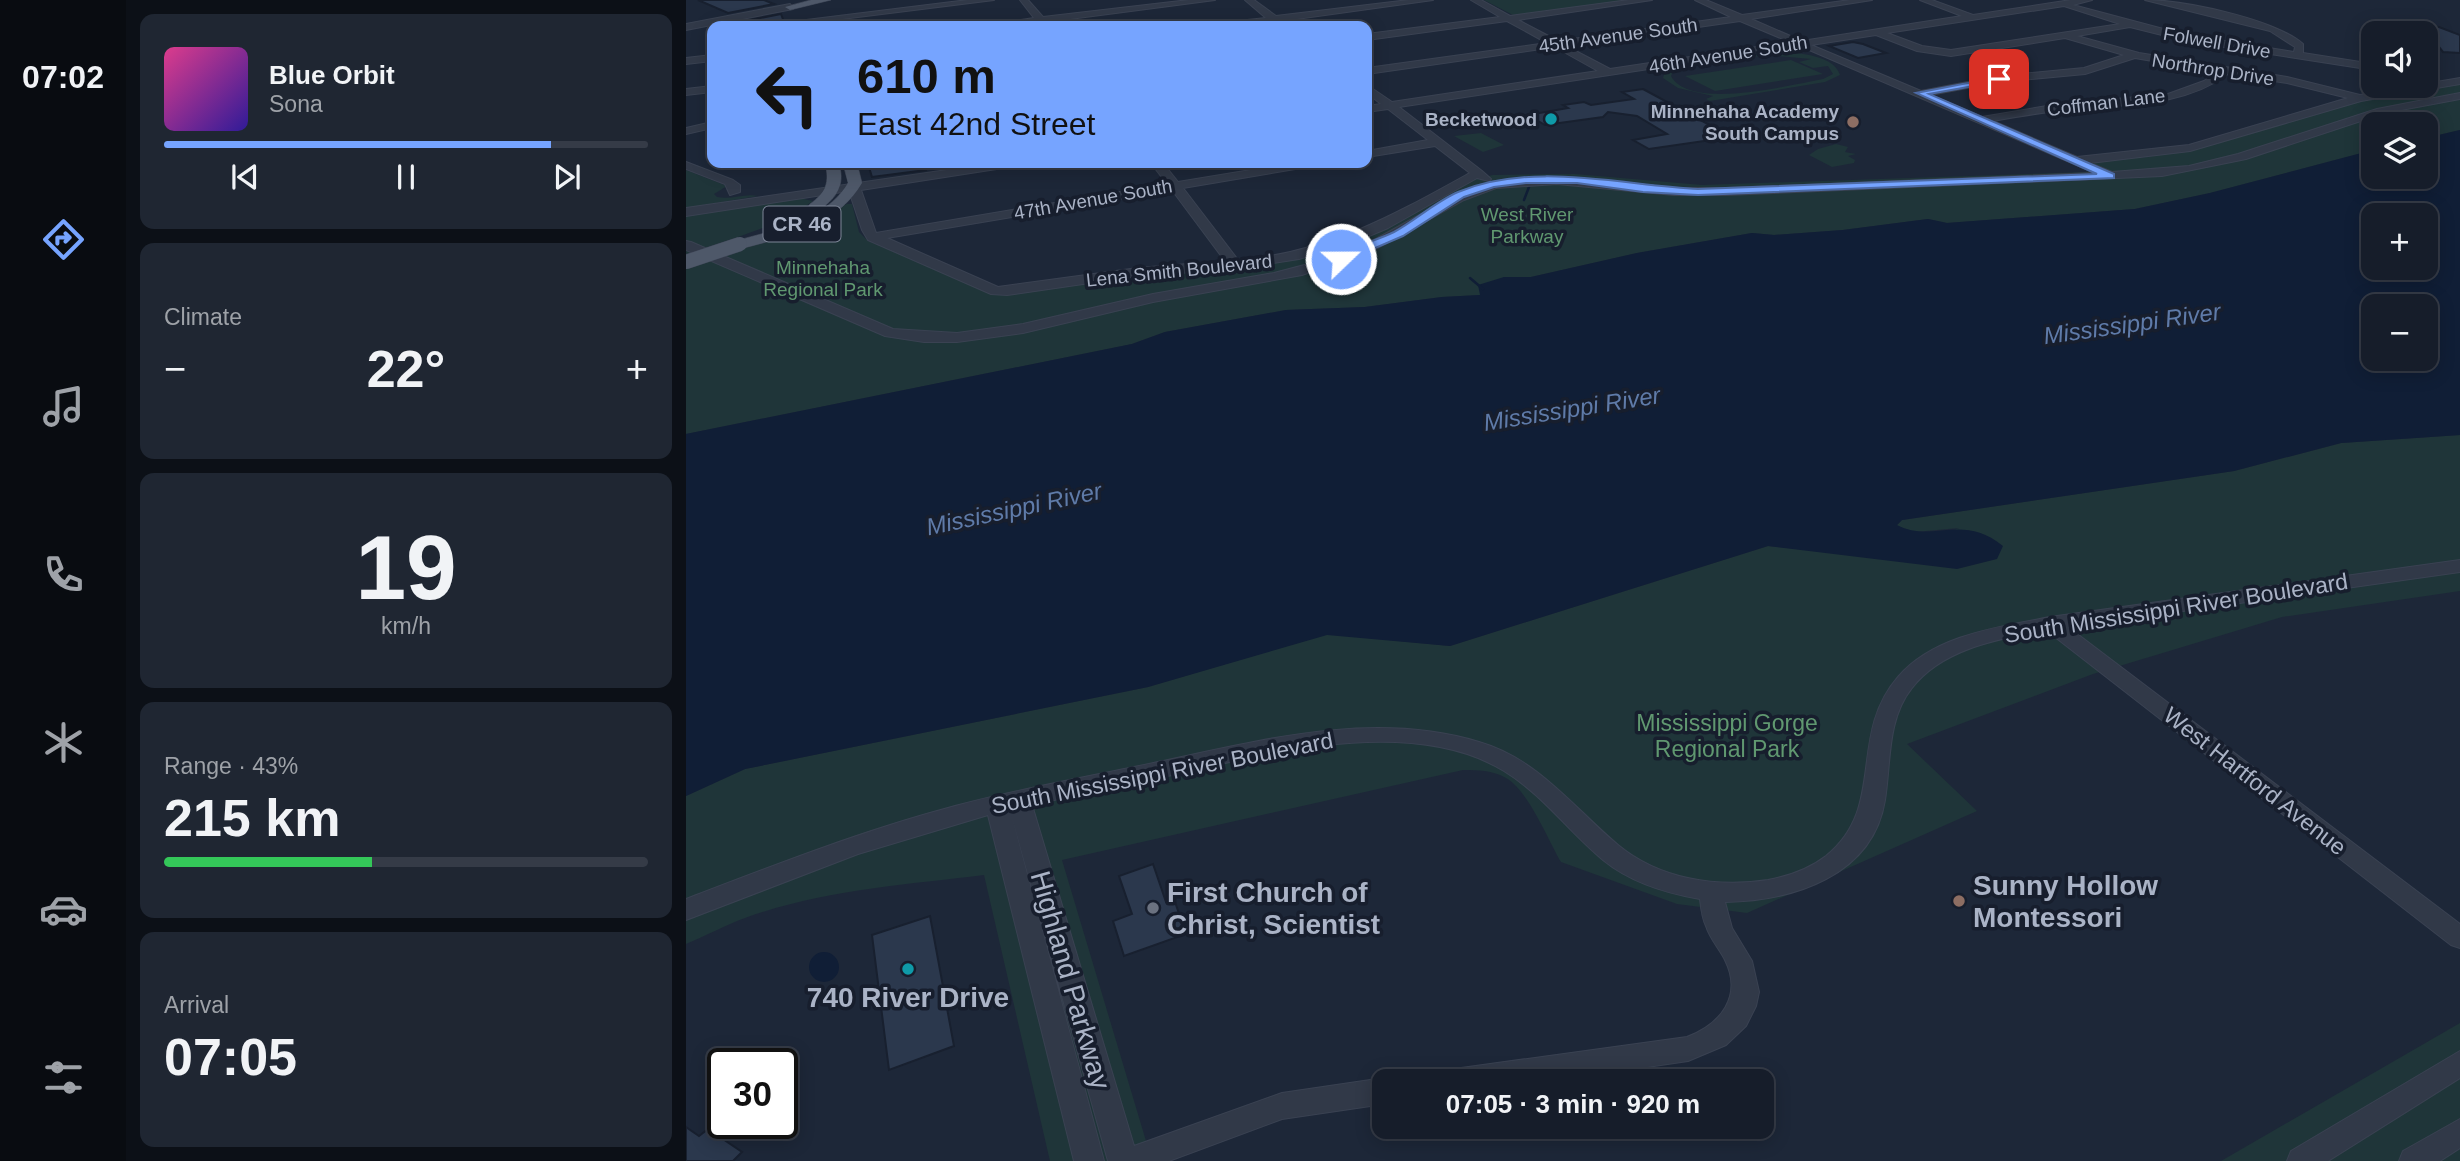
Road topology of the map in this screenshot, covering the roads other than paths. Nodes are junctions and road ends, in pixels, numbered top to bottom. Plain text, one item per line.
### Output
1 (826, 0) edge
2 (990, 0) edge
3 (1024, 0) edge
4 (1212, 0) edge
5 (1249, 0) edge
6 (1429, 0) edge
7 (1475, 0) edge
8 (1648, 0) edge
9 (1699, 0) edge
10 (1868, 0) edge
11 (1924, 0) edge
12 (2088, 0) edge
13 (2149, 0) edge
14 (801, 2) edge
15 (789, 4) edge
16 (2064, 4) junction
17 (2238, 8) dead end
18 (2211, 12) junction
19 (1973, 17) junction
20 (1509, 18) junction
21 (1741, 18) junction
22 (1275, 19) junction
23 (713, 21) edge
24 (793, 21) edge
25 (807, 21) edge
26 (824, 21) edge
27 (1041, 21) edge
28 (1058, 21) edge
29 (1259, 21) edge
30 (1278, 21) edge
31 (707, 22) edge
32 (2131, 25) junction
33 (686, 27) edge
34 (1877, 32) junction
35 (1372, 36) edge
36 (2067, 36) junction
37 (1803, 43) junction
38 (1556, 44) junction
39 (2298, 54) junction
40 (2133, 55) junction
41 (707, 59) edge
42 (686, 61) edge
43 (2361, 65) edge
44 (1372, 70) edge
45 (2224, 72) junction
46 (1609, 73) junction
47 (2460, 81) edge
48 (2438, 82) edge
49 (707, 90) edge
50 (686, 92) edge
51 (1372, 92) edge
52 (1920, 93) junction
53 (2460, 96) edge
54 (2361, 98) joint
55 (1391, 106) junction
56 (1372, 108) edge
57 (1983, 120) junction
58 (707, 126) edge
59 (686, 131) edge
60 (1438, 142) junction
61 (1372, 153) edge
62 (2074, 160) junction
63 (686, 165) edge
64 (833, 168) edge
65 (851, 168) edge
66 (982, 168) edge
67 (1161, 168) edge
68 (1283, 168) edge
69 (1478, 173) junction
70 (2110, 176) junction
71 (1493, 184) junction
72 (1174, 186) junction
73 (854, 187) junction
74 (833, 190) junction
75 (734, 192) dead end
76 (787, 197) junction
77 (820, 203) junction
78 (686, 212) edge
79 (873, 237) junction
80 (740, 244) junction
81 (686, 245) edge
82 (686, 262) edge
83 (1235, 265) junction
84 (2460, 566) edge
85 (2050, 623) junction
86 (1008, 802) junction
87 (1030, 885) junction
88 (1711, 891) junction
89 (686, 910) edge
90 (2460, 938) edge
91 (1072, 988) junction
92 (1046, 998) junction
93 (2460, 1063) edge
94 (1546, 1069) edge
95 (1372, 1093) edge
96 (2460, 1132) edge
97 (2320, 1157) edge
98 (1088, 1161) edge
99 (1123, 1161) edge
100 (1131, 1161) edge
101 (2413, 1161) edge

1 - 14 main road
2 - 26 street
3 - 27 street
4 - 28 street
5 - 22 street
6 - 22 street
7 - 20 street
8 - 20 street
9 - 21 street
10 - 21 street, 45th Avenue South
11 - 19 street
12 - 16 street, 46th Avenue South
13 - 18 street
14 - 15 main road
14 - 25 main road
15 - 23 street
15 - 24 main road
16 - 19 street, 46th Avenue South
16 - 32 street, Folwell Drive
17 - 18 street
18 - 39 street
19 - 34 street, 46th Avenue South
20 - 35 street
20 - 38 street
21 - 37 street
21 - 38 street, 45th Avenue South
22 - 29 street
22 - 30 street
31 - 33 street
32 - 36 street
32 - 39 street, Folwell Drive
34 - 36 street
34 - 37 street, 46th Avenue South
36 - 40 street, Northrop Drive
37 - 46 street, 46th Avenue South
37 - 52 street
38 - 44 street, 45th Avenue South
38 - 46 street
39 - 43 street, Folwell Drive
40 - 45 street, Northrop Drive
40 - 52 street
41 - 42 street
45 - 54 street, Northrop Drive
45 - 57 street, Coffman Lane
46 - 55 street, 46th Avenue South
47 - 48 street
49 - 50 street
51 - 55 street
52 - 57 street
53 - 70 street
54 - 62 street
55 - 56 street, 46th Avenue South
55 - 60 street
57 - 62 street
58 - 59 street
60 - 61 street
60 - 69 street
62 - 70 street
63 - 75 street
64 - 74 main road, CR 46
65 - 73 main road, CR 46
66 - 73 street
67 - 72 street
68 - 72 street, 47th Avenue South
69 - 71 street
69 - 83 street, Lena Smith Boulevard
70 - 71 street
71 - 81 street
72 - 79 street, 47th Avenue South
72 - 83 street
73 - 74 street
73 - 79 street
73 - 80 main road, CR 46
74 - 76 street
74 - 77 main road, CR 46
76 - 77 street
76 - 78 street
77 - 80 main road, CR 46
79 - 83 street, Lena Smith Boulevard
80 - 82 main road, CR 46, bridge
84 - 85 street, South Mississippi River Boulevard
85 - 88 street, South Mississippi River Boulevard
85 - 90 street, West Hartford Avenue
86 - 87 street, Highland Parkway
86 - 88 street, South Mississippi River Boulevard
86 - 89 street, South Mississippi River Boulevard
87 - 91 street, Highland Parkway
87 - 92 street, Highland Parkway
88 - 94 street
91 - 92 street
91 - 99 street, Highland Parkway
92 - 98 street, Highland Parkway
93 - 97 street
95 - 100 street
96 - 101 street

